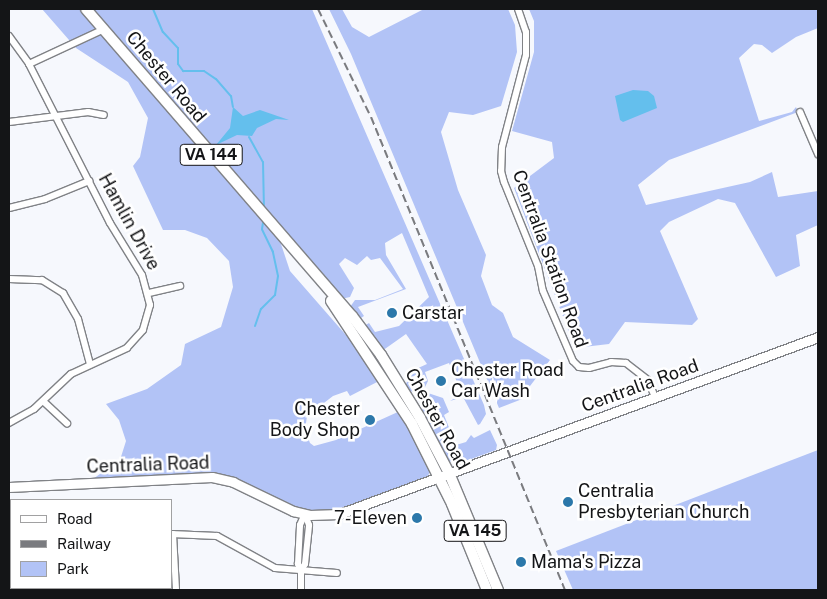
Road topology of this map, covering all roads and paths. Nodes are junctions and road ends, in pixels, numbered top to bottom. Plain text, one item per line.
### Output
1 (86, 9) edge
2 (518, 9) edge
3 (104, 29) junction
4 (9, 36) edge
5 (29, 64) junction
6 (800, 112) dead end
7 (55, 115) junction
8 (104, 115) dead end
9 (9, 122) edge
10 (818, 154) edge
11 (89, 181) junction
12 (9, 208) edge
13 (9, 279) edge
14 (180, 286) dead end
15 (149, 293) junction
16 (818, 337) edge
17 (90, 364) junction
18 (655, 398) junction
19 (43, 401) junction
20 (9, 423) edge
21 (67, 423) dead end
22 (444, 475) junction
23 (9, 487) edge
24 (305, 514) junction
25 (172, 534) edge
26 (301, 570) junction
27 (337, 573) dead end
28 (176, 590) edge
29 (301, 590) edge
30 (487, 590) edge
31 (498, 590) edge

1 - 3 main road, Chester Road / VA 144
2 - 18 street, Centralia Station Road
3 - 5 street
3 - 22 main road, Chester Road / VA 144
4 - 5 street, Hamlin Drive
5 - 7 street, Hamlin Drive
6 - 10 street
7 - 8 street
7 - 9 street
7 - 11 street, Hamlin Drive
11 - 12 street
11 - 15 street, Hamlin Drive
13 - 17 street
14 - 15 street
15 - 17 street, Hamlin Drive
16 - 18 street, Centralia Road
17 - 19 street, Hamlin Drive
18 - 22 street, Centralia Road
19 - 20 street, Hamlin Drive
19 - 21 street
22 - 24 street, Centralia Road
22 - 30 main road, Chester Road / VA 145
22 - 31 main road, Chester Road / VA 145
23 - 24 street, Centralia Road
24 - 26 street
25 - 26 street
25 - 28 street
26 - 27 street
26 - 29 street

